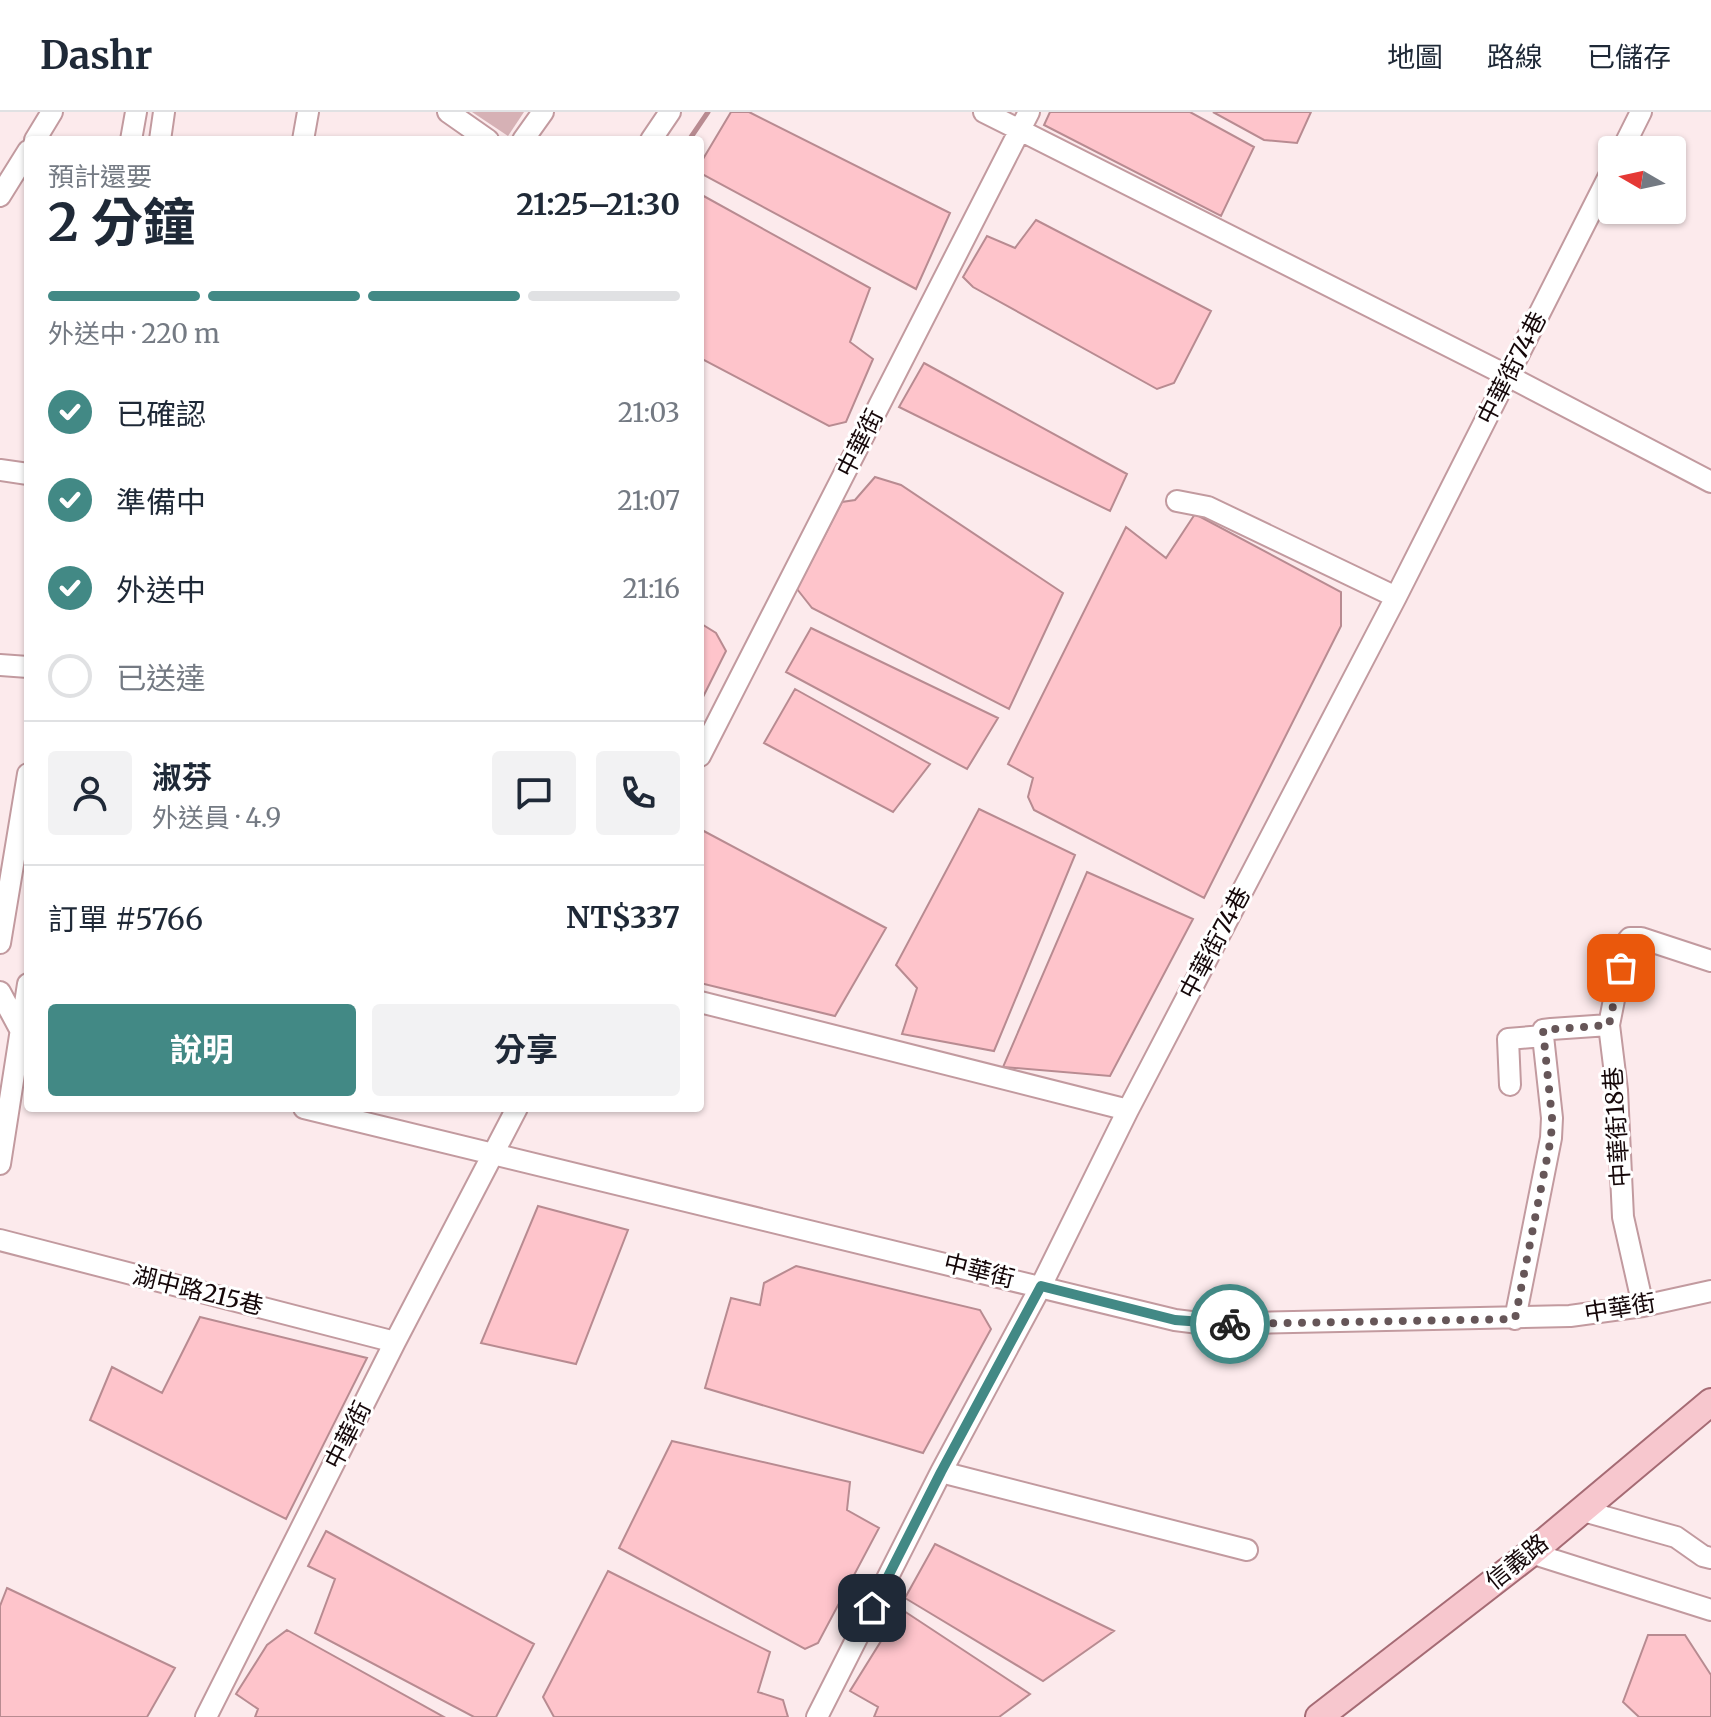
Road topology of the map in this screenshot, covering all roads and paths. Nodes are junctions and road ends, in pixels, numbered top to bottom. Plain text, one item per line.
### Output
1 (52, 112) edge
2 (136, 112) edge
3 (164, 112) edge
4 (308, 112) edge
5 (448, 112) edge
6 (543, 112) edge
7 (670, 112) edge
8 (984, 112) edge
9 (1641, 112) edge
10 (1025, 120) edge
11 (37, 136) edge
12 (132, 136) edge
13 (161, 136) edge
14 (304, 136) edge
15 (482, 136) edge
16 (526, 136) edge
17 (654, 136) edge
18 (1629, 136) edge
19 (24, 157) edge
20 (0, 196) edge
21 (1598, 198) edge
22 (1508, 376) junction
23 (0, 470) edge
24 (24, 473) edge
25 (1711, 482) edge
26 (1177, 501) dead end
27 (1396, 597) junction
28 (0, 665) edge
29 (24, 667) edge
30 (704, 742) edge
31 (24, 798) edge
32 (0, 943) edge
33 (1711, 961) edge
34 (0, 992) edge
35 (704, 1003) edge
36 (1609, 1025) junction
37 (24, 1034) edge
38 (1543, 1036) junction
39 (1510, 1085) dead end
40 (1128, 1110) junction
41 (320, 1112) edge
42 (515, 1112) edge
43 (492, 1154) junction
44 (0, 1164) edge
45 (0, 1240) edge
46 (1041, 1286) junction
47 (1711, 1291) edge
48 (1643, 1306) junction
49 (1515, 1319) junction
50 (395, 1342) junction
51 (1711, 1402) edge
52 (941, 1472) junction
53 (1580, 1510) junction
54 (1247, 1550) dead end
55 (1531, 1553) junction
56 (1711, 1558) edge
57 (1711, 1610) edge
58 (206, 1717) edge
59 (817, 1717) edge
60 (1319, 1717) edge

1 - 11 street
2 - 12 street
3 - 13 street
4 - 14 street
5 - 15 street
6 - 16 street
7 - 17 street
8 - 10 street
9 - 18 street
10 - 22 street
10 - 30 street, 中華街
19 - 20 street
21 - 22 street, 中華街74巷
22 - 25 street
22 - 27 street, 中華街74巷
23 - 24 street
26 - 27 street
27 - 40 street, 中華街74巷
28 - 29 street
31 - 32 street
33 - 36 street, 中華街18巷
34 - 37 street
35 - 40 street
36 - 38 street
36 - 48 street, 中華街18巷
37 - 44 street
38 - 39 street
38 - 49 street
40 - 46 street, 中華街74巷
41 - 43 street, 中華街
42 - 43 street, 中華街
43 - 46 street, 中華街
43 - 50 street, 中華街
45 - 50 street, 湖中路215巷
46 - 49 street, 中華街
46 - 52 street, 中華街74巷
47 - 48 street, 中華街
48 - 49 street, 中華街
50 - 58 street, 中華街
51 - 53 main road, 信義路
52 - 54 street
52 - 59 street, 中華街74巷
53 - 55 main road, 信義路
53 - 56 street
55 - 57 street
55 - 60 main road, 信義路

